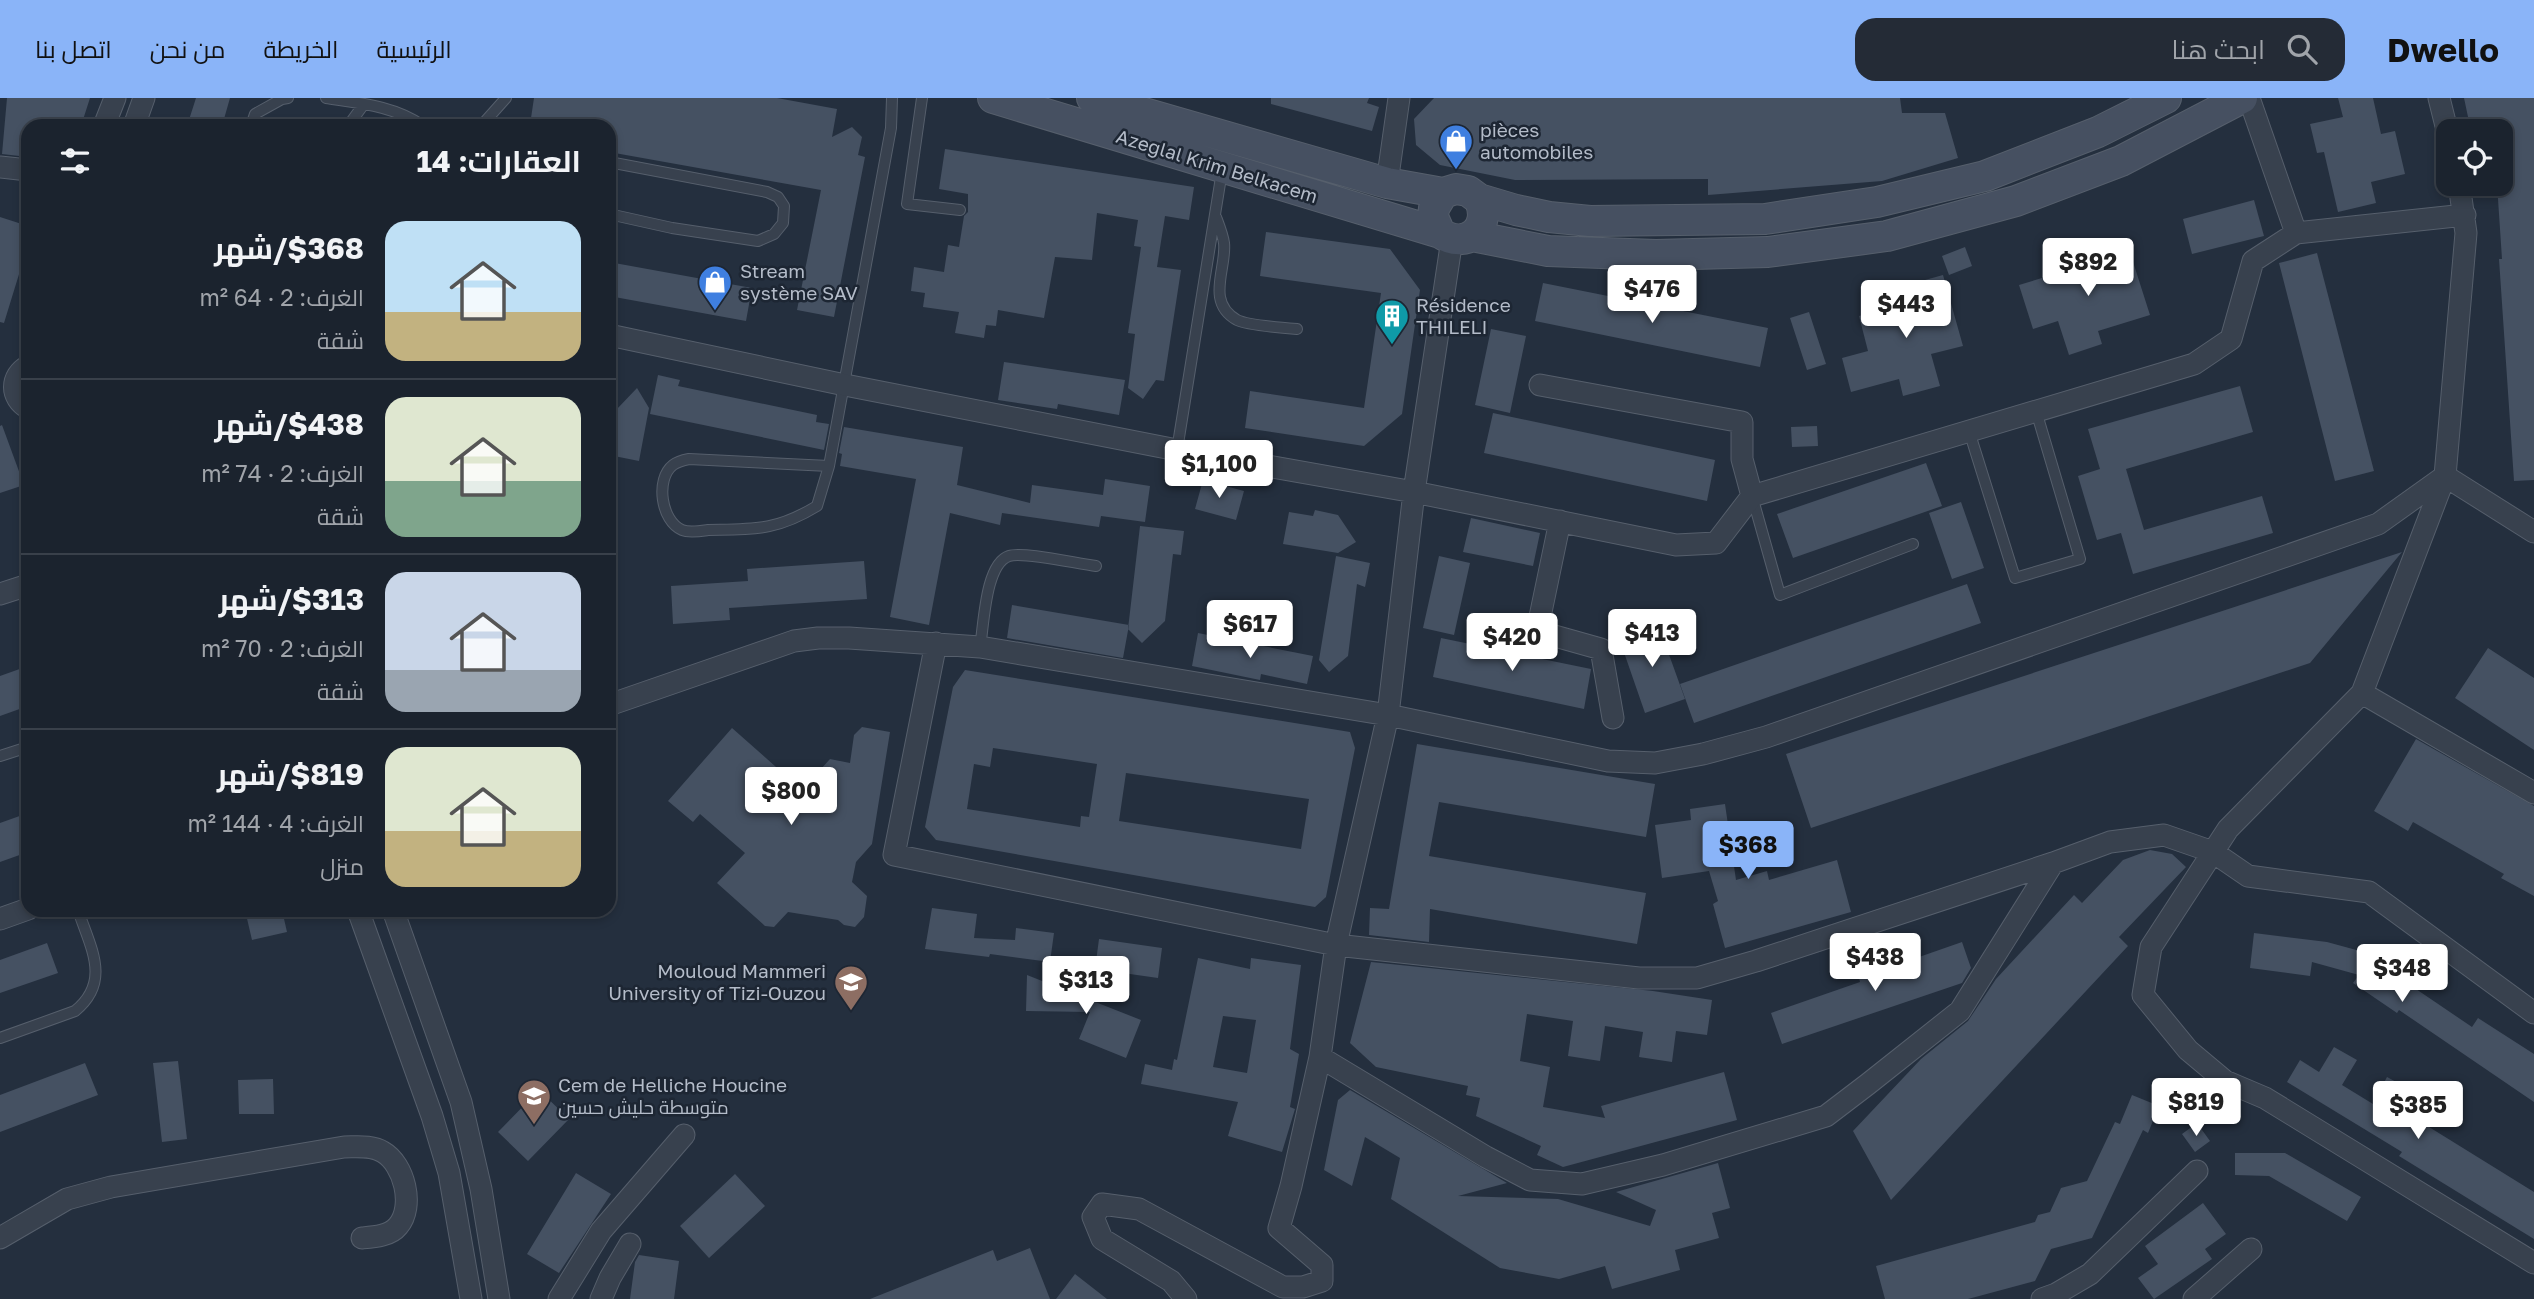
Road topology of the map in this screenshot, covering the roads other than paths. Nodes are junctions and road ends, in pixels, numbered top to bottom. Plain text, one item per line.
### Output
1 (115, 98) edge
2 (144, 98) edge
3 (288, 98) edge
4 (326, 98) edge
5 (506, 98) edge
6 (892, 98) edge
7 (922, 98) edge
8 (993, 98) edge
9 (1092, 98) edge
10 (1399, 98) edge
11 (2166, 98) edge
12 (2242, 98) edge
13 (2249, 98) edge
14 (2439, 98) edge
15 (364, 104) junction
16 (107, 119) edge
17 (136, 119) edge
18 (253, 119) edge
19 (353, 119) edge
20 (410, 119) edge
21 (487, 119) edge
22 (2444, 119) edge
23 (616, 163) edge
24 (0, 167) edge
25 (1222, 168) junction
26 (21, 169) edge
27 (1387, 183) junction
28 (1443, 193) junction
29 (2461, 196) edge
30 (1479, 199) junction
31 (960, 210) dead end
32 (1215, 214) junction
33 (2465, 215) junction
34 (616, 216) edge
35 (2296, 233) junction
36 (1455, 236) junction
37 (1297, 330) dead end
38 (616, 337) edge
39 (21, 371) edge
40 (845, 386) junction
41 (1541, 386) dead end
42 (7, 387) edge
43 (21, 402) edge
44 (2036, 411) junction
45 (1969, 431) junction
46 (1177, 450) junction
47 (829, 466) junction
48 (2445, 476) junction
49 (1414, 492) junction
50 (1752, 496) junction
51 (1560, 521) junction
52 (2534, 532) edge
53 (1913, 544) dead end
54 (1096, 566) dead end
55 (21, 587) edge
56 (0, 594) edge
57 (936, 643) junction
58 (980, 647) junction
59 (2362, 693) junction
60 (616, 703) edge
61 (1388, 715) junction
62 (1613, 718) dead end
63 (21, 749) edge
64 (0, 756) edge
65 (2534, 793) edge
66 (2213, 852) junction
67 (2053, 863) junction
68 (21, 912) edge
69 (80, 917) edge
70 (361, 917) edge
71 (395, 917) edge
72 (0, 919) edge
73 (1336, 945) junction
74 (2534, 1013) edge
75 (0, 1038) edge
76 (1320, 1057) junction
77 (684, 1135) dead end
78 (2197, 1171) dead end
79 (0, 1238) edge
80 (362, 1238) dead end
81 (630, 1244) dead end
82 (2251, 1249) dead end
83 (2534, 1263) edge
84 (471, 1299) edge
85 (499, 1299) edge
86 (559, 1299) edge
87 (601, 1299) edge
88 (1186, 1299) edge
89 (2042, 1299) edge
90 (2194, 1299) edge

1 - 16 street
2 - 17 street
3 - 18 lane
4 - 15 lane
5 - 21 lane
6 - 40 lane
7 - 31 lane
8 - 25 main road, Azeglal Krim Belkacem
9 - 27 main road
10 - 27 street
11 - 30 main road
12 - 36 main road, Azeglal Krim Belkacem
13 - 35 street
14 - 22 street
15 - 19 lane
15 - 20 lane
23 - 34 lane
24 - 26 street
25 - 32 lane
25 - 36 main road, Azeglal Krim Belkacem
27 - 28 main road
28 - 30 main road
28 - 36 main road
29 - 33 street
30 - 36 main road
32 - 37 lane
32 - 46 lane
33 - 35 street
33 - 48 street
35 - 44 street
36 - 49 street
38 - 40 street
39 - 42 street
40 - 46 street
40 - 47 lane
41 - 50 street
42 - 43 street
44 - 45 street
44 - 45 lane
45 - 50 street
46 - 49 street
47 - 47 lane
48 - 52 street
48 - 59 street
48 - 61 street
49 - 51 street
49 - 61 street
50 - 51 street
50 - 53 lane
51 - 62 street
54 - 58 lane
55 - 56 street
57 - 58 street
57 - 60 street
57 - 73 street
58 - 61 street
59 - 65 street
59 - 66 street
61 - 73 street
63 - 64 lane
66 - 67 street
66 - 74 street
66 - 83 street
67 - 73 street
67 - 76 street
68 - 72 street
69 - 75 lane
70 - 84 street
71 - 85 street
73 - 76 street
76 - 88 street
77 - 86 street
78 - 89 street
79 - 80 street
81 - 87 street
82 - 90 street

